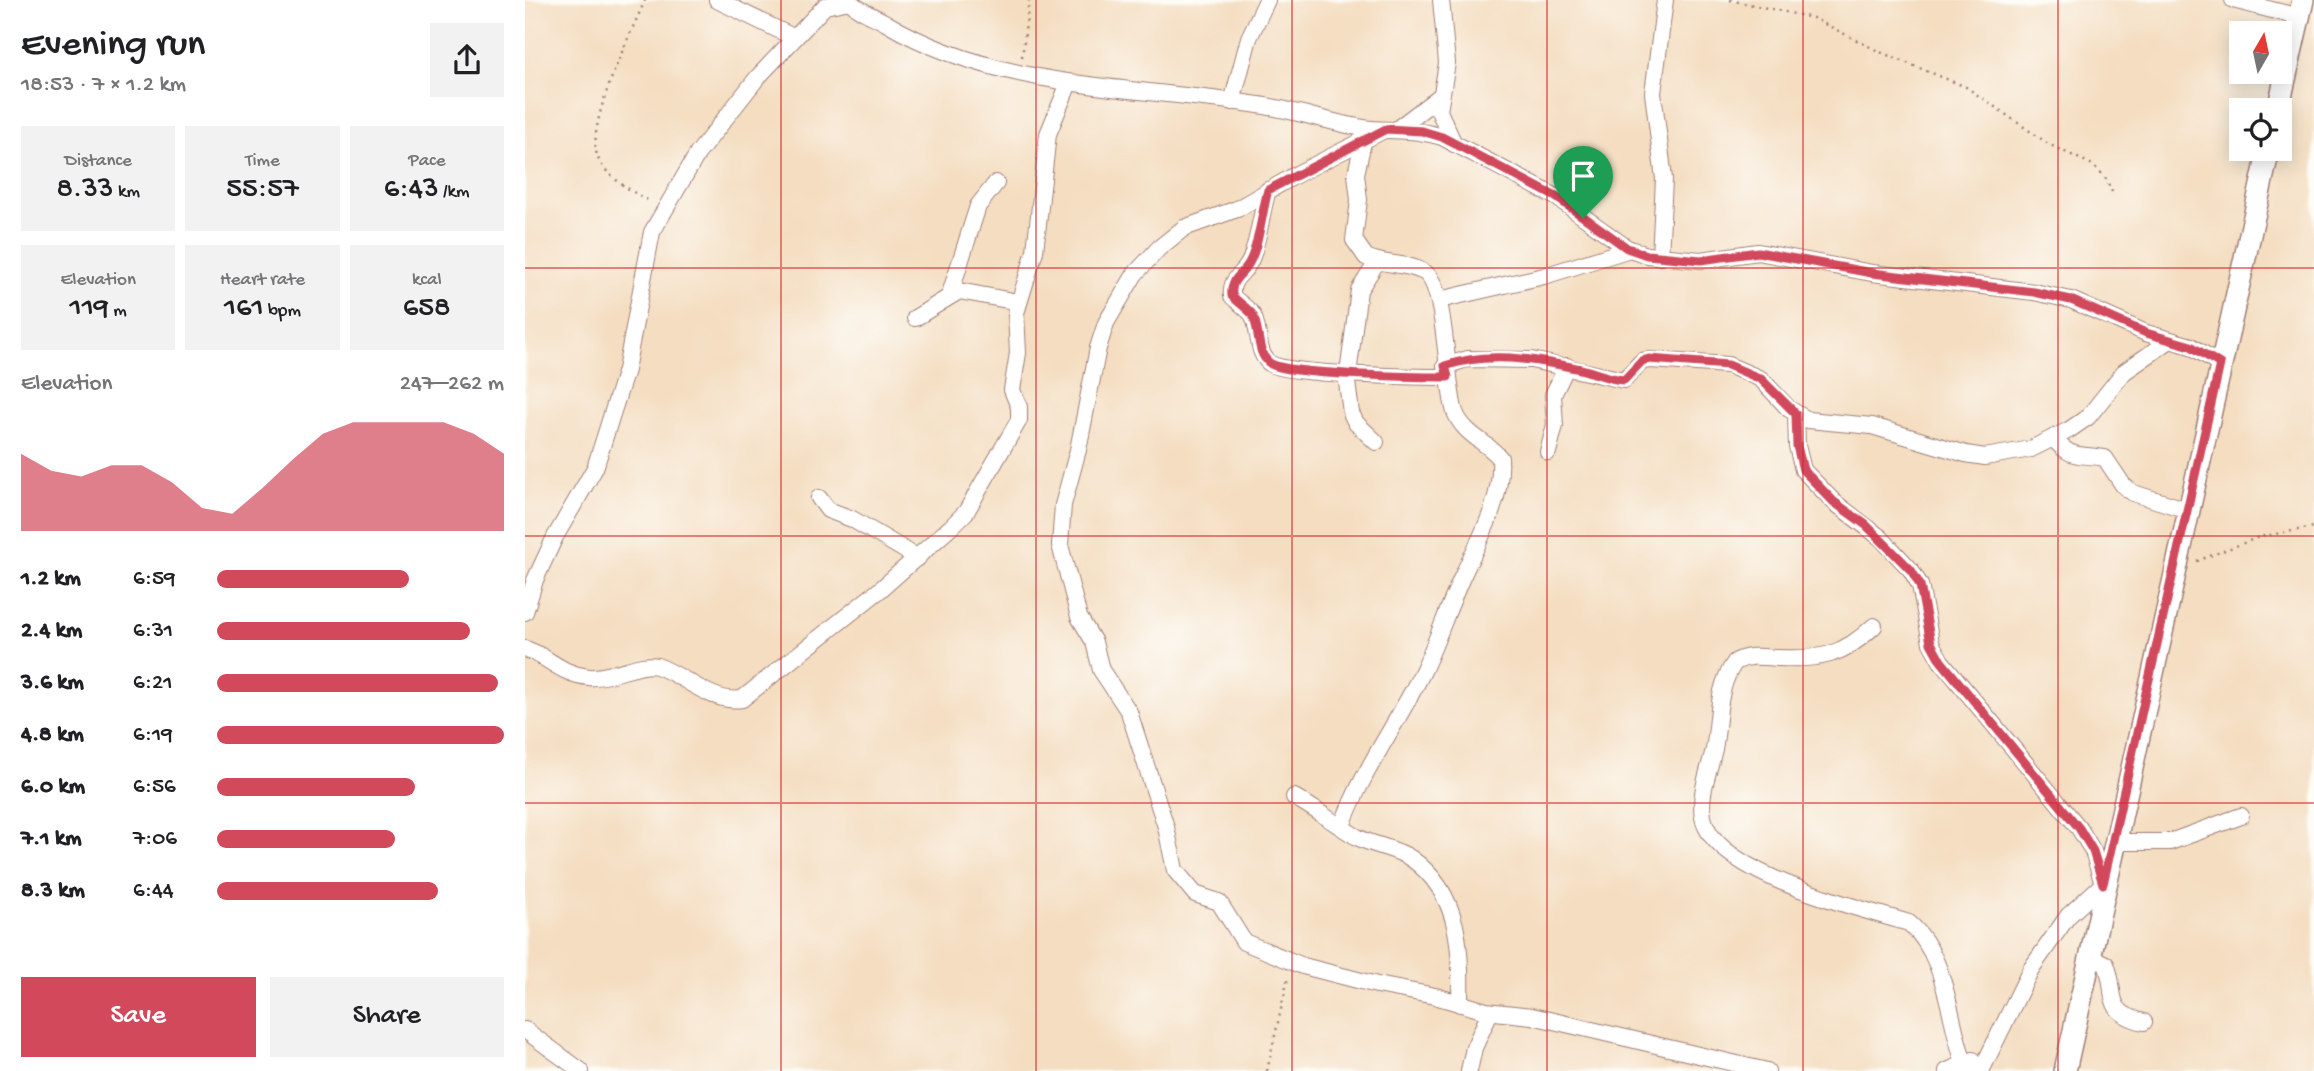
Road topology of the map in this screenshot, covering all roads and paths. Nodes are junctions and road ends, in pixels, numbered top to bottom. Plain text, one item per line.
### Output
1 (645, 0) edge
2 (717, 0) edge
3 (1029, 0) edge
4 (1267, 0) edge
5 (1441, 0) edge
6 (1665, 0) edge
7 (1730, 0) edge
8 (2233, 0) edge
9 (851, 1) edge
10 (2301, 9) edge
11 (793, 37) junction
12 (1021, 74) junction
13 (1069, 83) junction
14 (1440, 96) junction
15 (2281, 98) edge
16 (1232, 102) junction
17 (1391, 129) junction
18 (1363, 142) junction
19 (1454, 144) junction
20 (2266, 161) edge
21 (996, 183) dead end
22 (1268, 190) junction
23 (2113, 194) dead end
24 (665, 210) junction
25 (1629, 249) junction
26 (1660, 257) junction
27 (1377, 262) junction
28 (950, 294) junction
29 (1440, 300) junction
30 (1018, 302) junction
31 (915, 318) dead end
32 (2170, 340) junction
33 (2220, 364) junction
34 (1567, 366) junction
35 (1446, 371) junction
36 (1348, 372) junction
37 (1796, 414) junction
38 (2053, 438) junction
39 (1376, 442) dead end
40 (1548, 453) dead end
41 (819, 498) dead end
42 (2188, 510) junction
43 (2314, 527) edge
44 (918, 558) junction
45 (2175, 570) junction
46 (525, 612) edge
47 (1874, 626) dead end
48 (525, 649) edge
49 (1294, 797) dead end
50 (2241, 816) dead end
51 (1342, 826) junction
52 (2115, 842) junction
53 (2106, 877) junction
54 (2090, 956) junction
55 (1289, 960) junction
56 (1460, 1004) junction
57 (1490, 1012) junction
58 (2144, 1022) dead end
59 (525, 1030) edge
60 (1993, 1050) junction
61 (1966, 1068) edge
62 (581, 1071) edge
63 (1267, 1071) edge
64 (1469, 1071) edge
65 (1767, 1071) edge
66 (1947, 1071) edge
67 (1981, 1071) edge
68 (2064, 1071) edge

1 - 24 path
2 - 11 street
3 - 12 path
4 - 16 street
5 - 14 street
6 - 26 street
7 - 23 path
8 - 10 street
9 - 11 street
9 - 12 street
10 - 15 street
11 - 24 street
12 - 13 street
13 - 16 street
13 - 30 street
14 - 17 street
14 - 19 street
16 - 17 street
17 - 18 street
17 - 19 street
18 - 22 street
18 - 27 street
19 - 25 street
20 - 33 street
21 - 28 street
22 - 36 street
22 - 55 street
24 - 46 street
25 - 26 street
25 - 29 street
26 - 32 street
27 - 29 street
27 - 36 street
28 - 30 street
28 - 31 street
29 - 35 street
30 - 44 street
32 - 33 street
32 - 38 street
33 - 42 street
34 - 35 street
34 - 37 street
34 - 40 street
35 - 36 street
35 - 51 street
36 - 39 street
37 - 38 street
37 - 53 street
38 - 42 street
41 - 44 street
42 - 45 street
43 - 45 path
44 - 48 street
45 - 52 street
47 - 61 street
49 - 51 street
50 - 52 street
51 - 56 street
52 - 53 street
53 - 54 street
53 - 60 street
54 - 58 street
54 - 68 street
55 - 56 street
55 - 63 path
56 - 57 street
57 - 64 street
57 - 65 street
59 - 62 street
60 - 61 street
60 - 67 street
61 - 66 street

